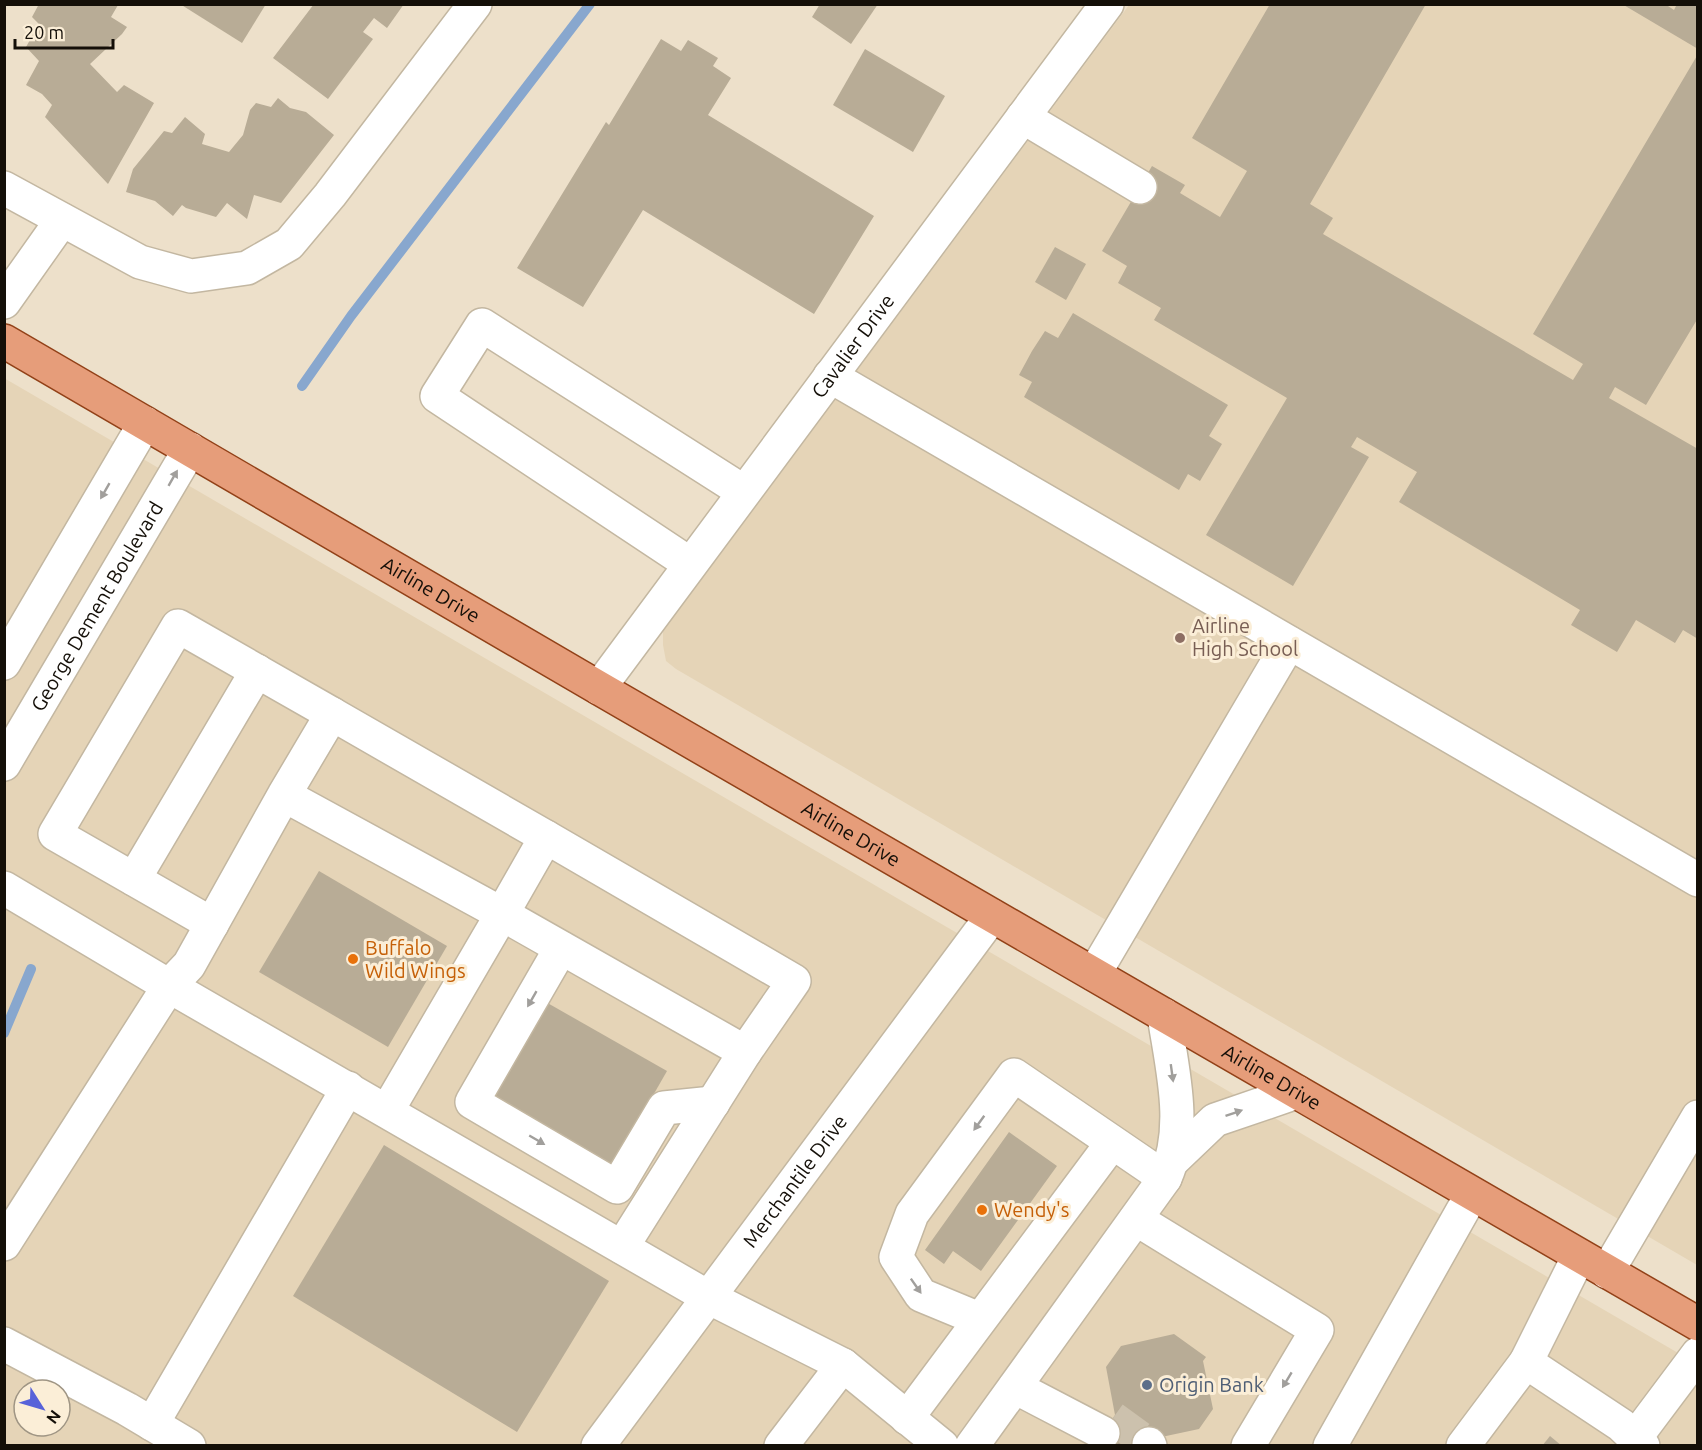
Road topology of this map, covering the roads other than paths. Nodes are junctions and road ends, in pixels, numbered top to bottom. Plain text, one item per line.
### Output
1 (475, 4) edge
2 (1107, 4) edge
3 (1023, 117) junction
4 (1140, 187) dead end
5 (4, 188) edge
6 (62, 220) junction
7 (4, 302) edge
8 (4, 340) edge
9 (830, 376) junction
10 (145, 423) junction
11 (190, 449) junction
12 (744, 492) junction
13 (690, 564) junction
14 (1289, 643) junction
15 (4, 663) edge
16 (256, 671) junction
17 (599, 688) junction
18 (332, 714) junction
19 (4, 764) edge
20 (284, 795) junction
21 (546, 837) junction
22 (134, 879) junction
23 (1698, 880) edge
24 (4, 888) edge
25 (502, 914) junction
26 (992, 916) junction
27 (212, 924) junction
28 (561, 948) junction
29 (1094, 974) junction
30 (169, 986) junction
31 (1164, 1015) junction
32 (745, 1052) junction
33 (348, 1089) junction
34 (1297, 1092) junction
35 (712, 1103) junction
36 (387, 1111) junction
37 (1698, 1117) edge
38 (1112, 1143) junction
39 (1168, 1170) junction
40 (1472, 1194) junction
41 (1136, 1219) junction
42 (4, 1244) edge
43 (621, 1247) junction
44 (1579, 1256) junction
45 (1606, 1272) junction
46 (708, 1297) junction
47 (979, 1319) junction
48 (1698, 1324) edge
49 (4, 1344) edge
50 (1698, 1354) edge
51 (1526, 1362) junction
52 (843, 1365) junction
53 (1015, 1387) junction
54 (1051, 1407) junction
55 (907, 1418) junction
56 (152, 1424) junction
57 (1103, 1432) tunnel mouth
58 (1639, 1442) edge
59 (189, 1446) edge
60 (598, 1446) edge
61 (781, 1446) edge
62 (942, 1446) edge
63 (972, 1446) edge
64 (1071, 1446) edge
65 (1248, 1446) edge
66 (1330, 1446) edge
67 (1463, 1446) edge

1 - 6 street
2 - 3 street, Cavalier Drive
3 - 4 street
3 - 9 street, Cavalier Drive
5 - 6 street
6 - 7 street
8 - 10 main road, Airline Drive
9 - 12 street, Cavalier Drive
9 - 14 street
10 - 11 main road, Airline Drive
10 -> 15 street
11 - 17 main road, Airline Drive
19 -> 11 street, George Dement Boulevard
12 - 13 street, Cavalier Drive
12 - 13 street
13 - 17 street, Cavalier Drive
14 - 23 street
14 - 29 street
16 - 18 street
16 - 22 street
16 - 22 street
17 - 26 main road, Airline Drive
18 - 20 street
18 - 21 street
20 - 25 street
20 - 27 street
21 - 25 street
21 - 32 street
22 - 27 street
24 - 30 street
25 - 28 street
25 - 36 street
26 - 29 main road, Airline Drive
26 - 46 street, Merchantile Drive
27 - 30 street
28 - 32 street
28 -> 35 street
29 - 31 main road, Airline Drive
30 - 33 street
30 - 42 street
31 - 34 main road, Airline Drive
31 -> 39 street
32 - 35 street
33 - 36 street
33 - 56 street
39 -> 34 street
34 - 40 main road, Airline Drive
35 - 43 street
36 - 43 street
37 - 45 street
38 - 39 street
38 - 47 street
38 -> 47 street
39 - 41 street
40 - 44 main road, Airline Drive
40 - 66 street
41 - 53 street
41 -> 65 street
43 - 46 street
44 - 45 main road, Airline Drive
44 - 51 street
45 - 48 main road, Airline Drive
46 - 52 street
46 - 60 street, Merchantile Drive
47 - 55 street
49 - 56 street
50 - 58 street
51 - 58 street
51 - 67 street
52 - 55 street
52 - 61 street
53 - 54 street
53 - 63 street
54 - 57 street
54 - 64 street
55 - 62 street
56 - 59 street

